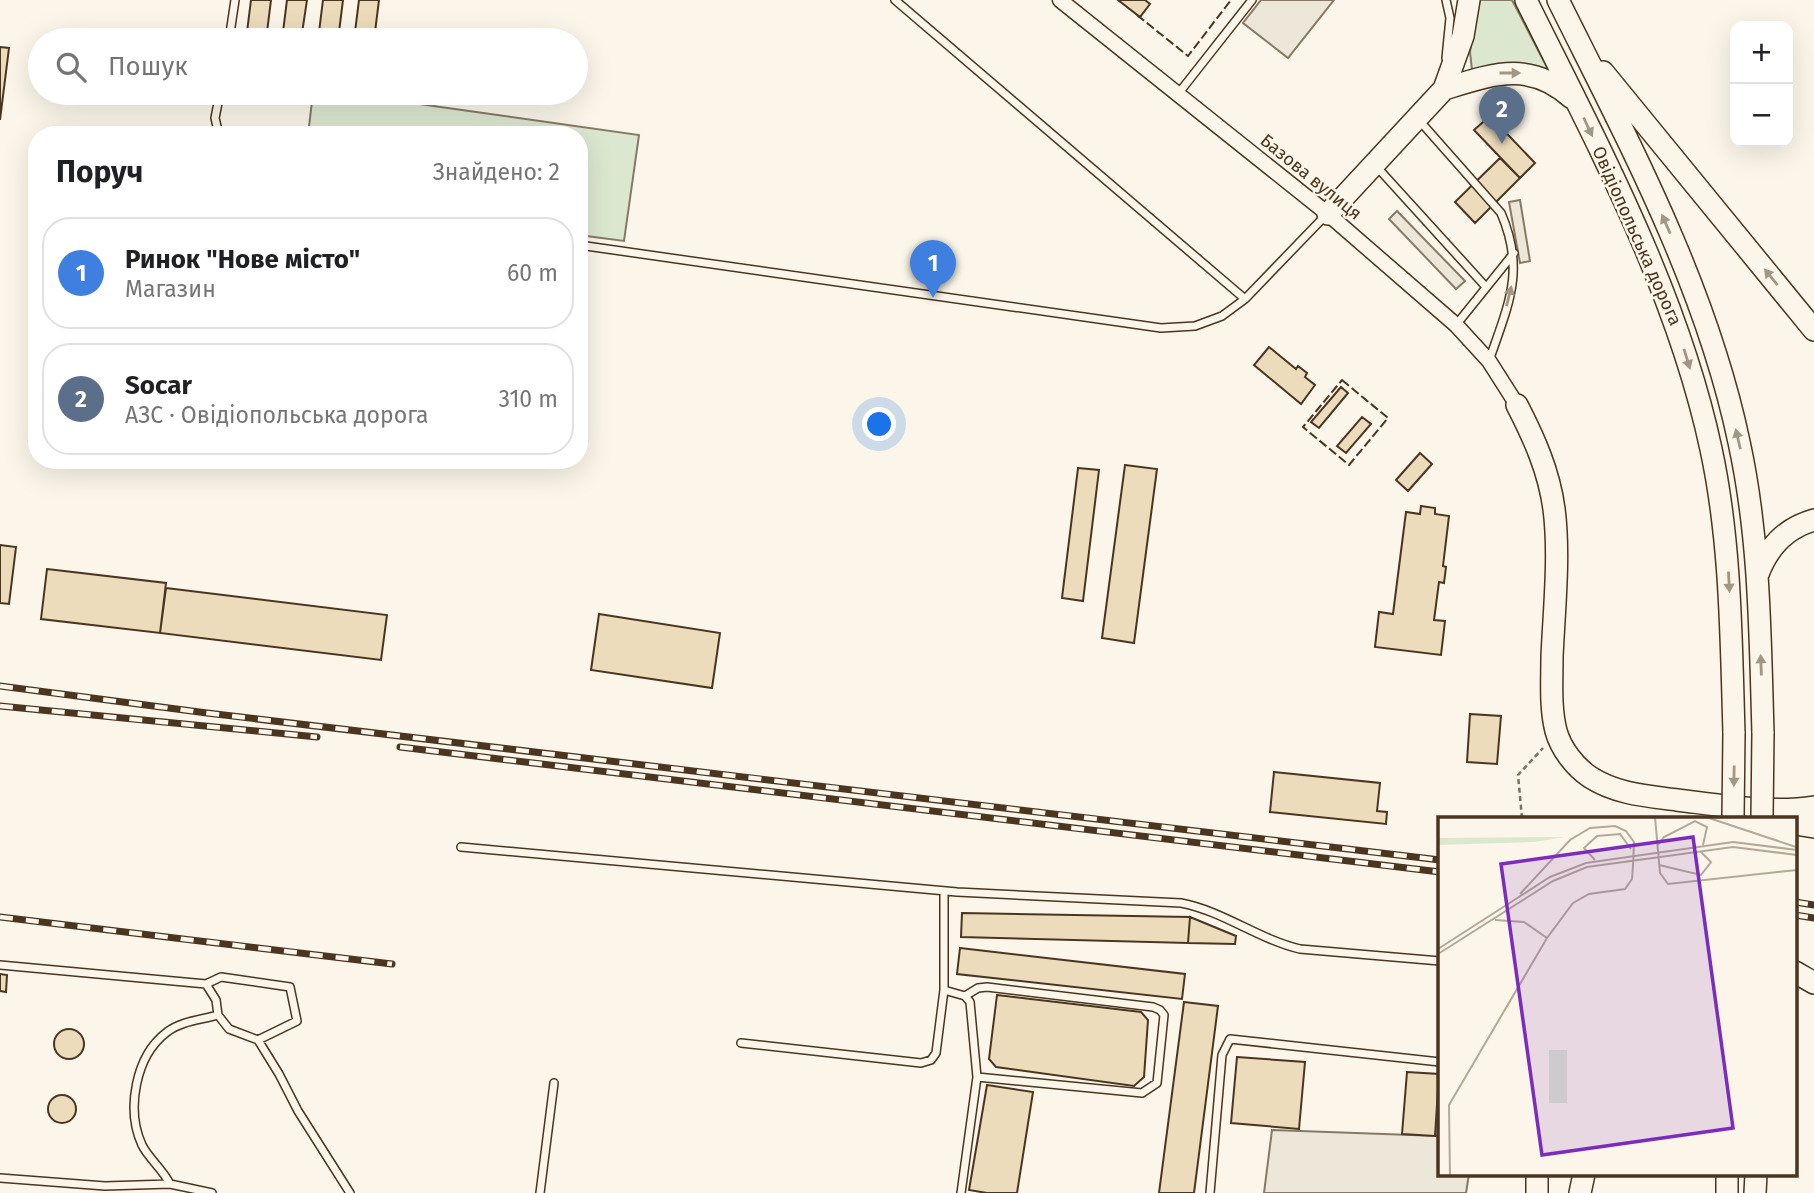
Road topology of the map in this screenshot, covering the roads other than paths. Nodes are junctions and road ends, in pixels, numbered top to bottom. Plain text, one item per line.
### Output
1 (235, 0) edge
2 (895, 0) edge
3 (1060, 0) edge
4 (1252, 0) edge
5 (1446, 0) edge
6 (1469, 0) edge
7 (1526, 0) edge
8 (1558, 0) edge
9 (231, 28) edge
10 (1581, 46) junction
11 (1444, 89) junction
12 (1177, 94) junction
13 (1576, 102) junction
14 (218, 105) edge
15 (1417, 117) junction
16 (217, 126) edge
17 (1373, 164) junction
18 (1328, 214) junction
19 (588, 246) edge
20 (1514, 253) junction
21 (1486, 287) junction
22 (1245, 299) junction
23 (1456, 325) junction
24 (1814, 330) edge
25 (1489, 361) junction
26 (1517, 405) joint
27 (1814, 520) edge
28 (1758, 576) junction
29 (1689, 801) junction
30 (1814, 807) edge
31 (1733, 817) edge
32 (1762, 817) edge
33 (1764, 817) edge
34 (461, 847) dead end
35 (944, 891) junction
36 (1438, 961) edge
37 (0, 965) edge
38 (1797, 972) edge
39 (1814, 983) edge
40 (206, 984) junction
41 (944, 990) junction
42 (965, 996) junction
43 (218, 1015) junction
44 (258, 1040) junction
45 (741, 1043) dead end
46 (1438, 1062) edge
47 (977, 1077) junction
48 (554, 1083) dead end
49 (0, 1178) edge
50 (170, 1184) junction
51 (212, 1193) edge
52 (350, 1193) edge
53 (540, 1193) edge
54 (961, 1193) edge
55 (1210, 1193) edge

1 - 9 lane
2 - 22 lane
3 - 12 street, Базова вулиця
4 - 12 lane
5 - 11 lane
6 - 11 main road
7 - 13 main road, Овідіопольська дорога
8 - 10 main road, Овідіопольська дорога
24 -> 10 main road
28 -> 10 main road, Овідіопольська дорога
11 -> 13 main road
11 - 15 main road
12 - 18 street, Базова вулиця
13 -> 31 main road, Овідіопольська дорога, bridge
14 - 16 lane
15 - 17 main road
15 - 20 lane
17 - 18 main road
17 - 21 lane
18 - 22 lane
18 - 23 street, Базова вулиця
19 - 22 lane
20 - 21 lane
25 -> 20 lane
21 - 23 lane
23 - 25 street, Базова вулиця
25 - 26 street, Базова вулиця
26 - 29 main road
27 - 28 main road
32 -> 28 main road, Овідіопольська дорога, bridge
29 - 30 main road
29 - 33 main road
34 - 35 lane
35 - 36 lane
35 - 41 lane
37 - 40 lane
38 - 39 main road
40 - 43 lane
40 - 44 lane
41 - 42 lane
41 - 45 lane
42 - 47 lane
42 - 47 lane
43 - 44 lane
43 - 50 lane
44 - 52 lane
46 - 55 lane
47 - 54 lane
48 - 53 lane
49 - 50 lane
50 - 51 lane

